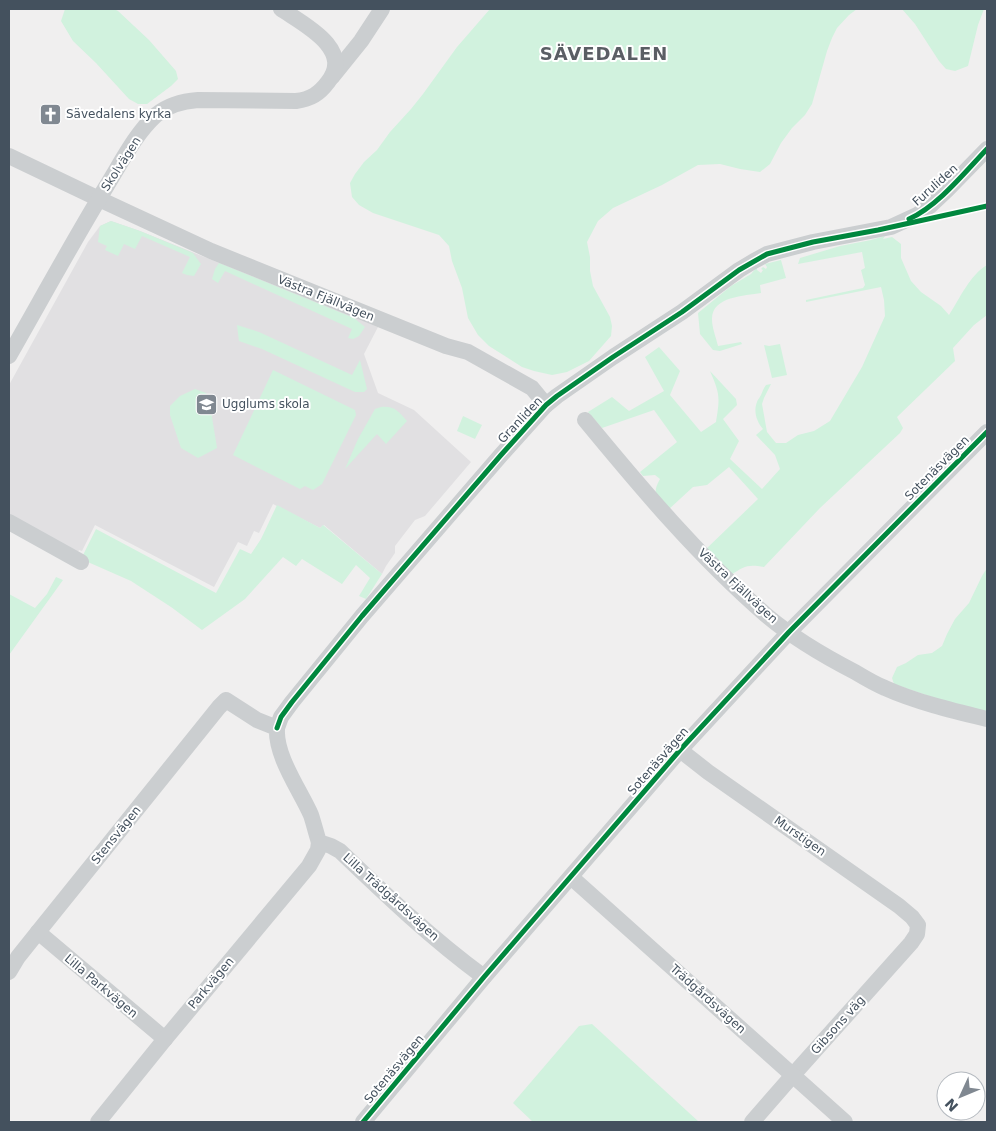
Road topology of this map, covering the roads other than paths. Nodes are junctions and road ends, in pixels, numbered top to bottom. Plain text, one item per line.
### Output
1 (281, 9) edge
2 (382, 9) edge
3 (332, 77) junction
4 (987, 150) edge
5 (9, 156) edge
6 (99, 199) junction
7 (891, 227) joint
8 (9, 356) edge
9 (546, 405) junction
10 (585, 420) dead end
11 (987, 432) edge
12 (9, 522) edge
13 (81, 562) dead end
14 (789, 632) junction
15 (987, 719) edge
16 (277, 728) junction
17 (680, 750) junction
18 (319, 842) junction
19 (571, 877) junction
20 (918, 925) joint
21 (38, 932) junction
22 (9, 972) edge
23 (484, 977) junction
24 (165, 1039) junction
25 (793, 1075) junction
26 (98, 1122) edge
27 (363, 1122) edge
28 (752, 1122) edge
29 (845, 1122) edge

1 - 3 street
2 - 3 street, Skolvägen
3 - 6 street, Skolvägen
4 - 7 street, Furuliden
5 - 6 street, Västra Fjällvägen
6 - 8 street, Skolvägen
6 - 9 street, Västra Fjällvägen
7 - 9 street, Granliden
9 - 16 street, Granliden
10 - 14 street, Västra Fjällvägen
11 - 14 street, Sotenäsvägen
12 - 13 street
14 - 15 street, Västra Fjällvägen
14 - 17 street, Sotenäsvägen
16 - 18 street
16 - 21 street, Stensvägen
17 - 19 street, Sotenäsvägen
17 - 20 street, Murstigen
18 - 23 street, Lilla Trädgårdsvägen
18 - 24 street, Parkvägen
19 - 23 street, Sotenäsvägen
19 - 25 street, Trädgårdsvägen
20 - 25 street, Gibsons väg
21 - 22 street, Stensvägen
21 - 24 street, Lilla Parkvägen
23 - 27 street, Sotenäsvägen
24 - 26 street, Parkvägen
25 - 28 street, Gibsons väg
25 - 29 street, Trädgårdsvägen

